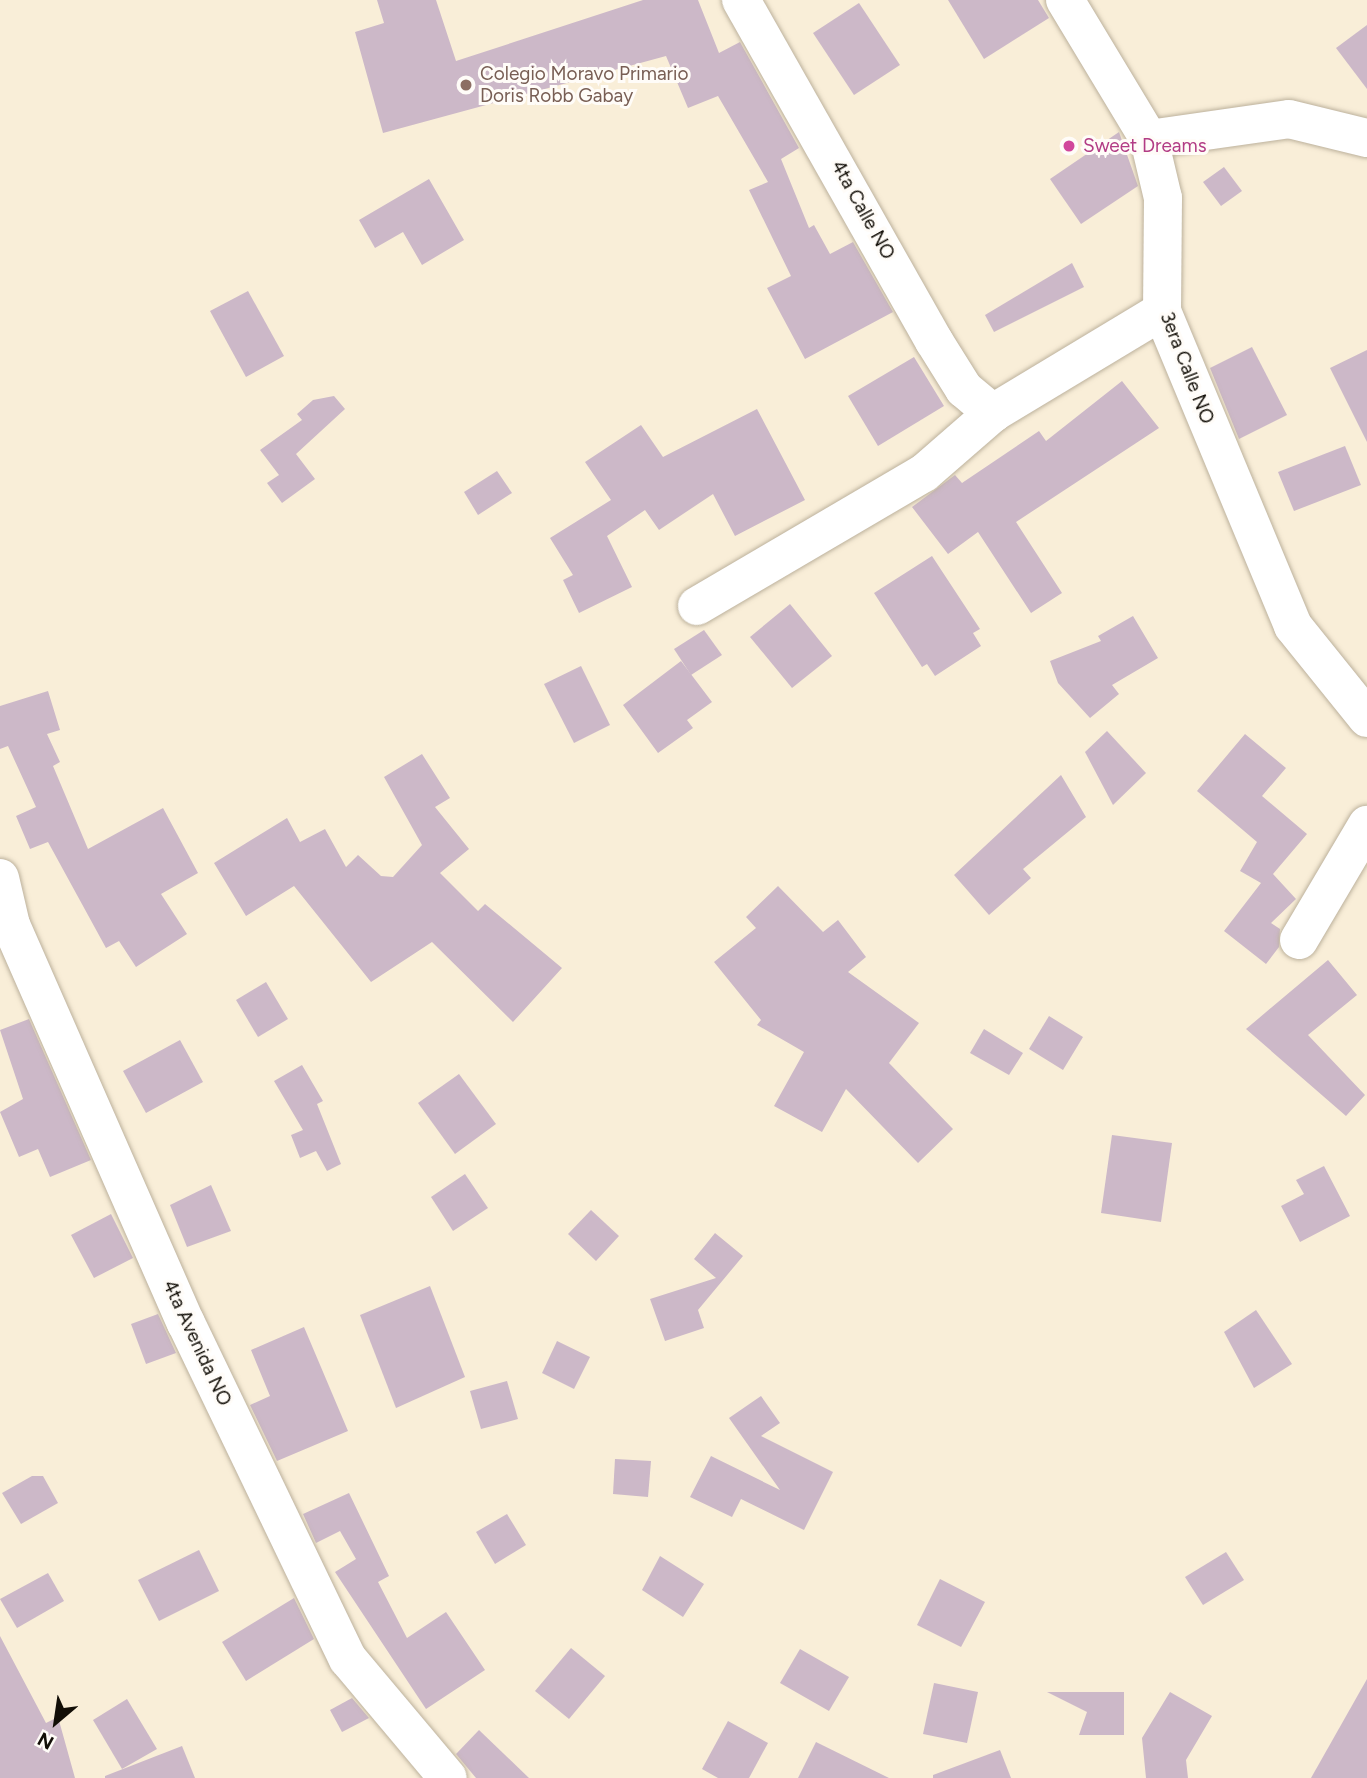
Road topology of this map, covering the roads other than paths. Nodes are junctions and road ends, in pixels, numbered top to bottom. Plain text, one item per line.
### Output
1 (741, 0) edge
2 (1065, 0) edge
3 (1367, 138) edge
4 (1149, 139) junction
5 (1162, 311) junction
6 (993, 412) junction
7 (697, 606) dead end
8 (1367, 718) edge
9 (1367, 825) edge
10 (0, 878) edge
11 (1299, 940) dead end
12 (448, 1778) edge

1 - 6 street, 4ta Calle NO
2 - 4 street, 3era Calle NO
3 - 4 street
4 - 5 street, 3era Calle NO
5 - 6 street
5 - 8 street, 3era Calle NO
6 - 7 street
9 - 11 street
10 - 12 street, 4ta Avenida NO

